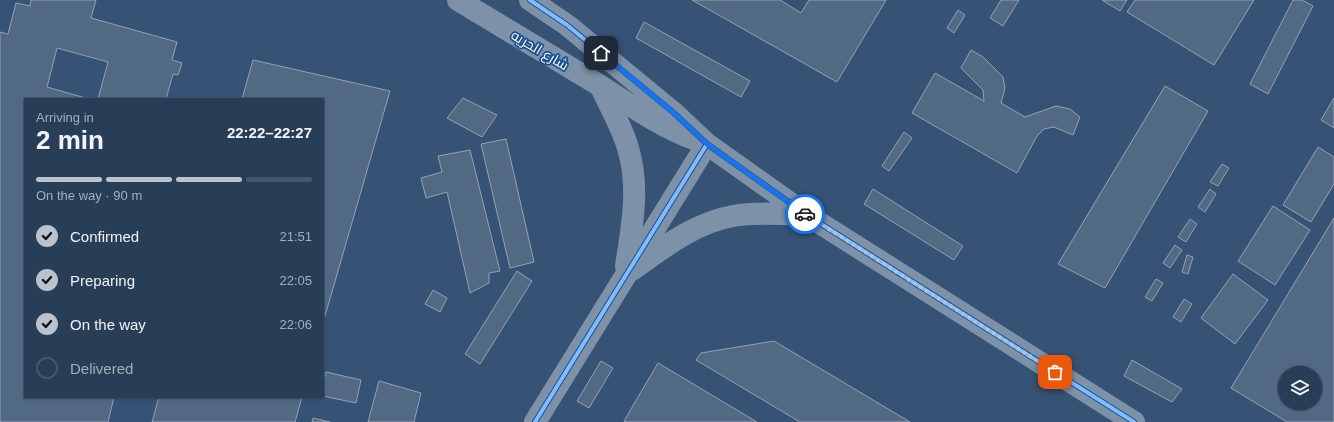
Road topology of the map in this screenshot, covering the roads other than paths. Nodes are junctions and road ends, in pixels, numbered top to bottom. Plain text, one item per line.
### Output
1 (458, 0) edge
2 (530, 0) edge
3 (601, 87) junction
4 (707, 144) junction
5 (807, 215) junction
6 (624, 276) junction
7 (535, 422) edge
8 (1134, 422) edge

1 - 3 street, شارع الحريه
2 - 4 street, شارع الحريه
3 - 4 street, شارع الحريه
3 - 6 street
4 - 5 street, شارع الحريه
4 - 6 street
5 - 6 street
5 - 8 street, شارع الحريه
6 - 7 street

